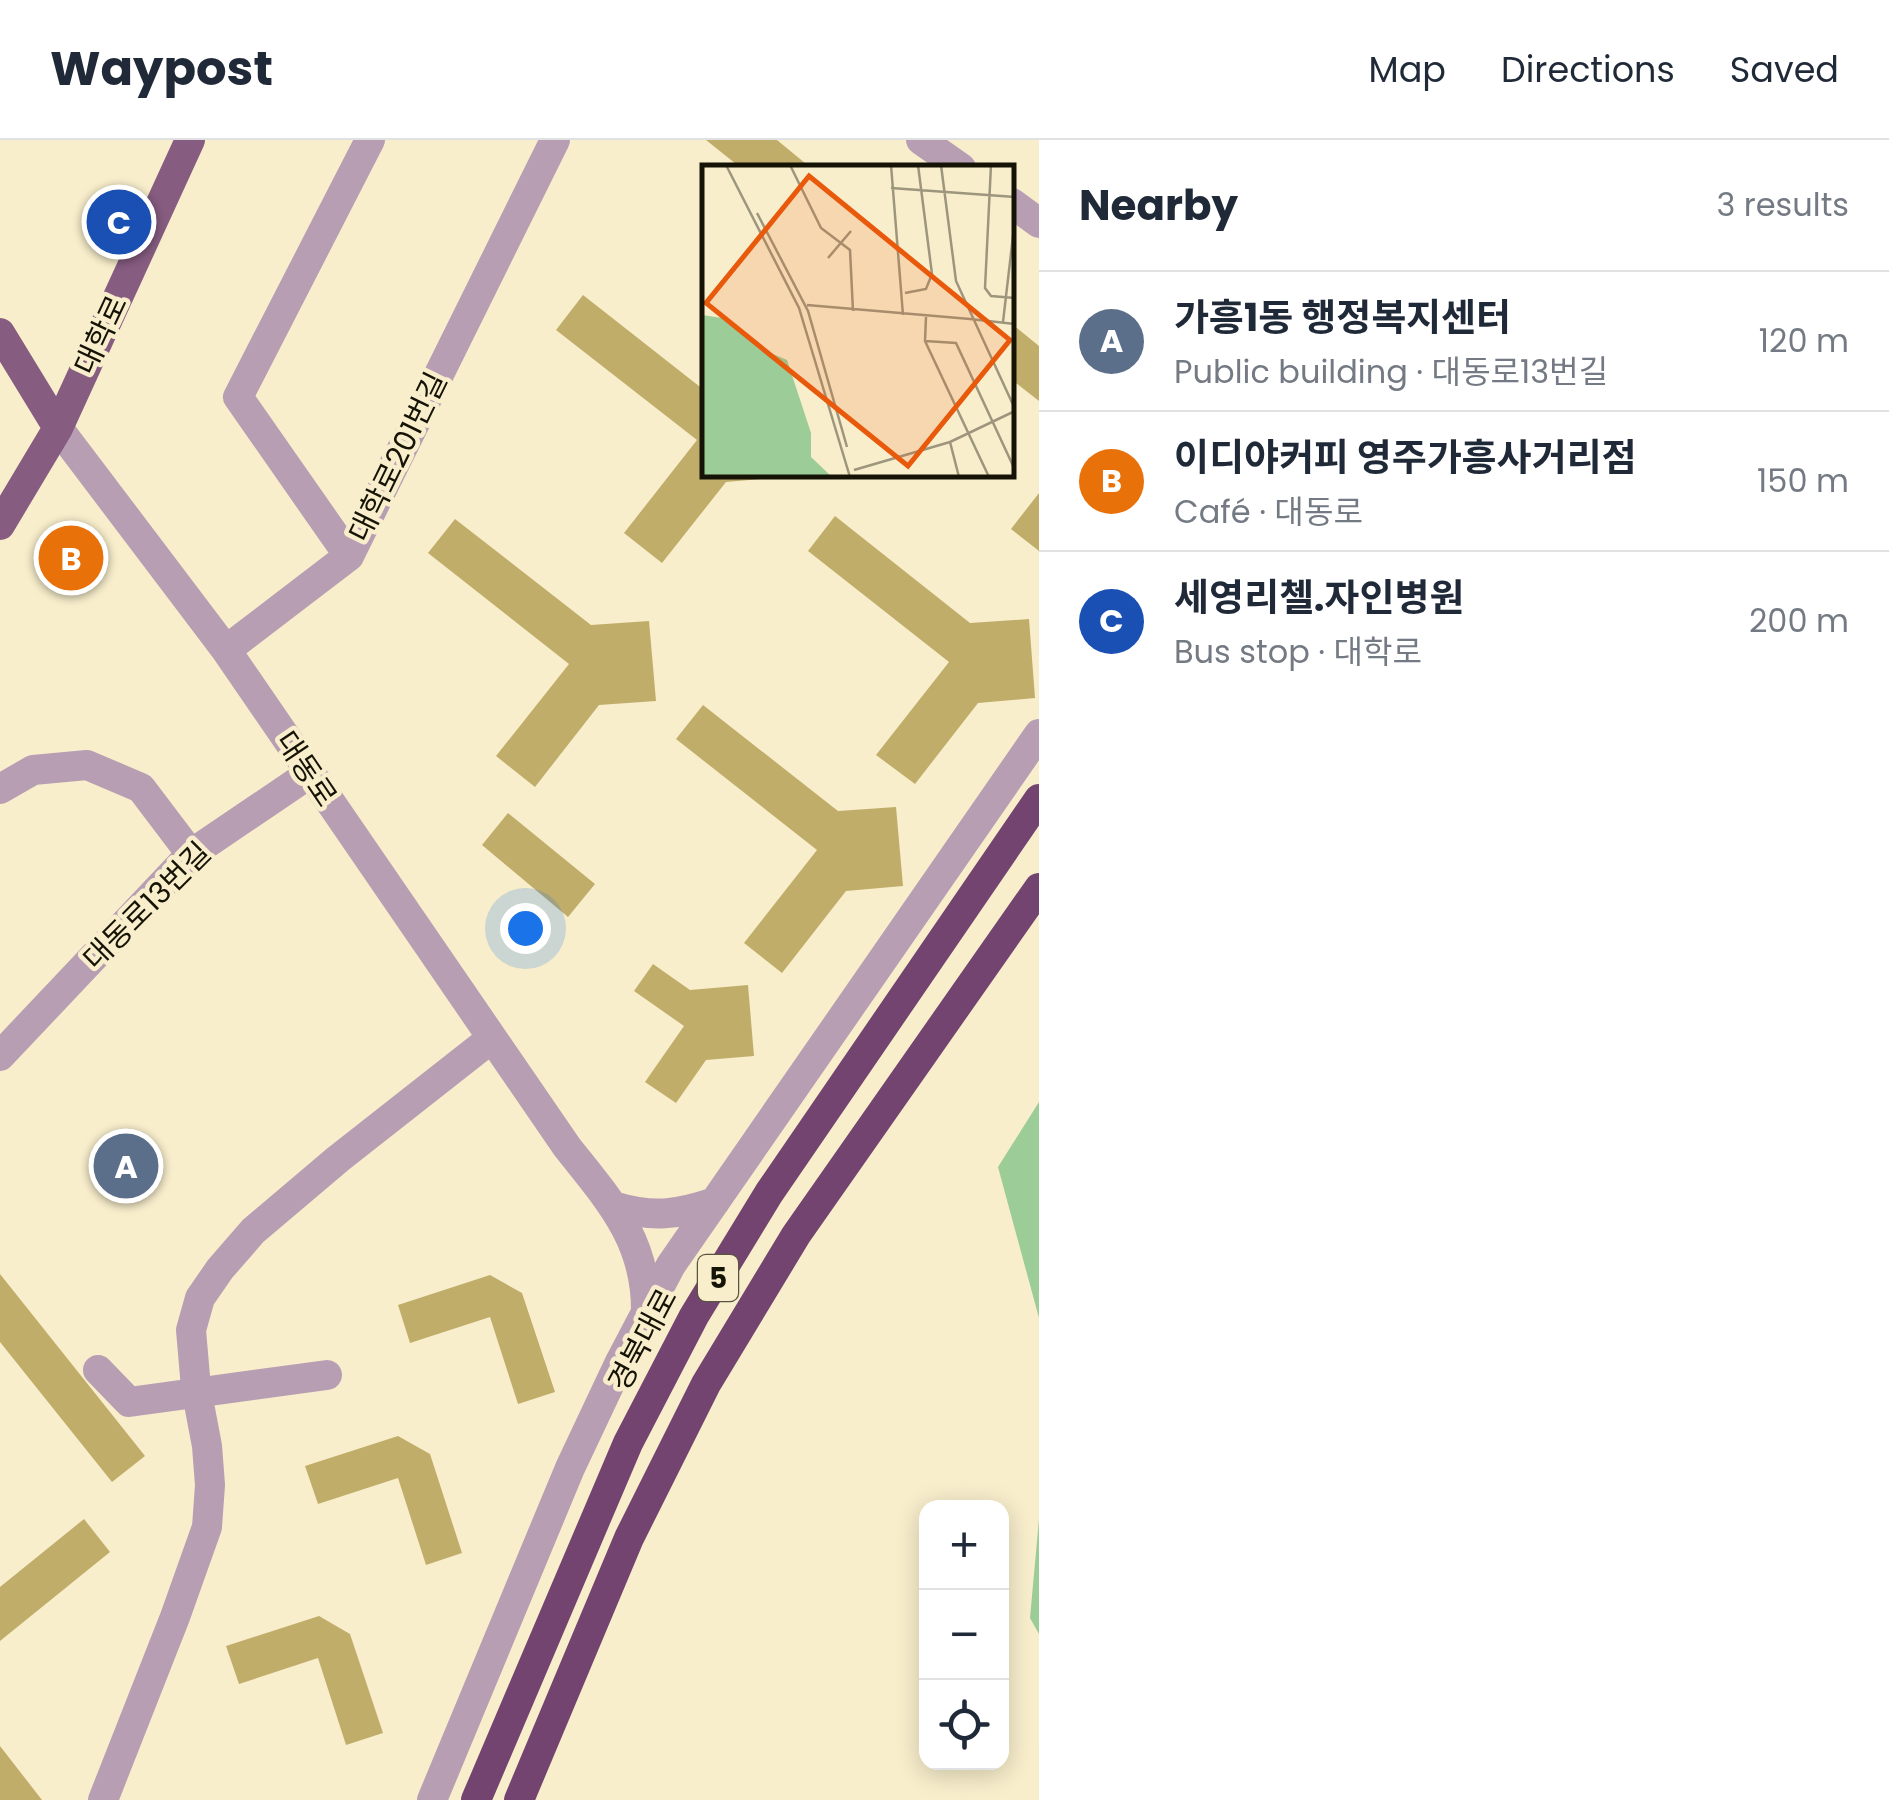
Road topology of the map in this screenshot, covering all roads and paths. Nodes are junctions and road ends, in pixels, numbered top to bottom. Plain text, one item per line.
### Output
1 (190, 140) edge
2 (370, 140) edge
3 (555, 140) edge
4 (920, 140) edge
5 (957, 165) edge
6 (1014, 204) edge
7 (1039, 223) edge
8 (0, 333) edge
9 (58, 428) junction
10 (0, 524) edge
11 (349, 556) junction
12 (226, 650) junction
13 (1039, 734) edge
14 (310, 774) junction
15 (0, 790) edge
16 (1039, 800) edge
17 (191, 854) junction
18 (1039, 888) edge
19 (492, 1038) junction
20 (0, 1056) edge
21 (716, 1202) junction
22 (613, 1206) junction
23 (646, 1314) junction
24 (98, 1370) dead end
25 (327, 1375) dead end
26 (196, 1392) junction
27 (103, 1800) edge
28 (432, 1800) edge
29 (476, 1800) edge
30 (519, 1800) edge

1 - 9 main road, 대학로
2 - 11 street, 대학로201번길
3 - 11 street, 대학로201번길
4 - 5 street
6 - 7 street
8 - 9 main road, 대동로
9 - 10 main road, 대학로
9 - 12 street, 대동로
11 - 12 street
12 - 14 street, 대동로
13 - 21 street
14 - 17 street, 대동로13번길
14 - 19 street, 대동로
15 - 17 street
16 - 29 highway, 경북대로 / 5
17 - 20 street, 대동로13번길
18 - 30 highway
19 - 22 street, 대동로
19 - 26 street
21 - 22 street
21 - 23 street
22 - 23 street, 대동로
23 - 28 street
24 - 26 street
25 - 26 street
26 - 27 street

